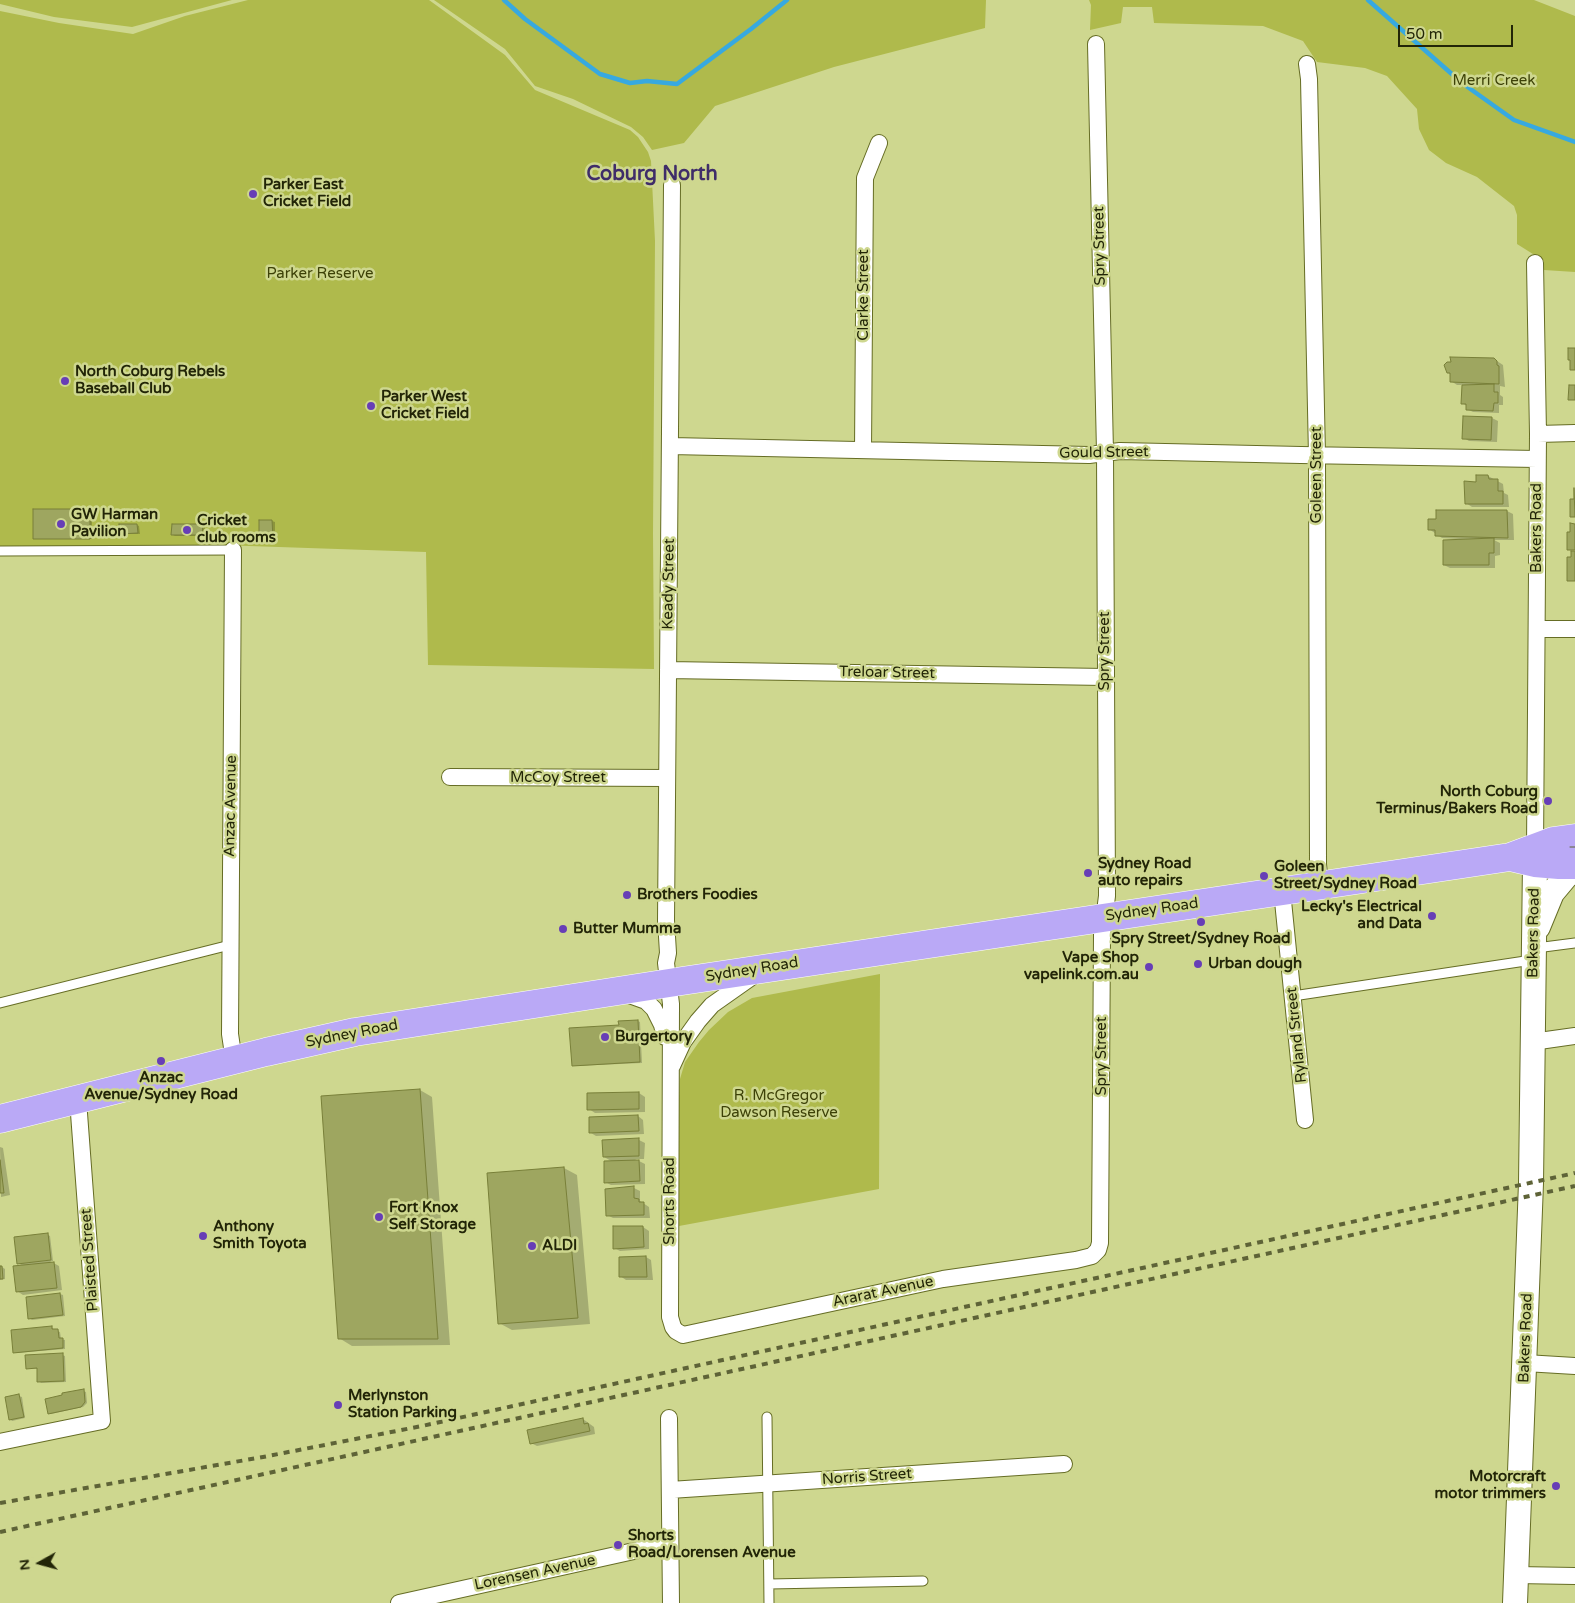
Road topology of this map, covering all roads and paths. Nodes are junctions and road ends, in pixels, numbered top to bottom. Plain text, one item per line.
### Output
1 (1096, 44) dead end
2 (1307, 64) dead end
3 (879, 143) dead end
4 (672, 185) dead end
5 (1535, 263) dead end
6 (1575, 433) edge
7 (1538, 434) junction
8 (671, 446) junction
9 (863, 450) junction
10 (1105, 452) junction
11 (1317, 456) junction
12 (1537, 459) junction
13 (0, 550) edge
14 (233, 550) joint
15 (1537, 629) junction
16 (1575, 629) edge
17 (668, 670) junction
18 (1105, 677) junction
19 (450, 777) dead end
20 (667, 778) junction
21 (1575, 838) edge
22 (1527, 856) junction
23 (1575, 864) edge
24 (1575, 872) edge
25 (1320, 886) junction
26 (1282, 891) junction
27 (1104, 917) junction
28 (1575, 943) edge
29 (230, 945) junction
30 (1533, 949) junction
31 (767, 968) junction
32 (669, 983) junction
33 (616, 991) junction
34 (1293, 996) junction
35 (0, 1003) edge
36 (1575, 1036) edge
37 (1532, 1042) junction
38 (234, 1061) junction
39 (670, 1063) junction
40 (78, 1100) junction
41 (0, 1119) edge
42 (1305, 1120) dead end
43 (1092, 1256) joint
44 (676, 1331) joint
45 (1525, 1363) junction
46 (1575, 1366) edge
47 (767, 1417) dead end
48 (669, 1418) dead end
49 (0, 1442) edge
50 (1064, 1464) dead end
51 (767, 1484) junction
52 (670, 1490) junction
53 (670, 1543) junction
54 (1516, 1575) junction
55 (1575, 1576) edge
56 (923, 1581) dead end
57 (769, 1584) junction
58 (450, 1597) edge
59 (400, 1603) edge
60 (671, 1603) edge
61 (769, 1603) edge
62 (1515, 1603) edge

1 - 10 street, Spry Street
2 - 11 street, Goleen Street
3 - 9 street, Clarke Street
4 - 8 street, Keady Street
5 - 7 street, Bakers Road
6 - 7 street
7 - 12 street, Bakers Road
8 - 9 street, Gould Street
8 - 17 street, Keady Street
9 - 10 street, Gould Street
10 - 11 street, Gould Street
10 - 18 street, Spry Street
11 - 12 street, Gould Street
11 - 25 street, Goleen Street
12 - 15 street, Bakers Road
13 - 14 lane
14 - 29 street, Anzac Avenue
15 - 16 street
15 - 22 street, Bakers Road
17 - 18 street, Treloar Street
17 - 20 street, Keady Street
18 - 27 street, Spry Street
19 - 20 street, McCoy Street
20 - 32 street, Keady Street
21 - 22 highway, Sydney Road
22 - 23 highway, Sydney Road
22 - 25 highway, Sydney Road
22 - 30 street, Bakers Road
24 - 30 street
25 - 26 highway, Sydney Road
26 - 27 highway, Sydney Road
26 - 34 street, Ryland Street
27 - 31 highway, Sydney Road
27 - 43 street, Spry Street
28 - 30 lane
29 - 35 lane
29 - 38 street, Anzac Avenue
30 - 34 lane
30 - 37 street, Bakers Road
31 - 32 highway, Sydney Road
31 - 39 street, Shorts Road
32 - 33 highway, Sydney Road
32 - 39 street, Shorts Road
33 - 38 highway, Sydney Road
33 - 39 street, Shorts Road
34 - 42 street, Ryland Street
36 - 37 street
37 - 45 street, Bakers Road
38 - 40 highway, Sydney Road
39 - 44 street, Shorts Road
40 - 41 highway, Sydney Road
40 - 49 street, Plaisted Street
43 - 44 street, Ararat Avenue
45 - 46 street
45 - 54 street, Bakers Road
47 - 51 lane
48 - 52 street
50 - 51 street, Norris Street
51 - 52 street, Norris Street
51 - 57 lane
52 - 53 street
53 - 58 street, Lorensen Avenue
53 - 60 street
54 - 55 street
54 - 62 street, Bakers Road
56 - 57 lane
57 - 61 lane
58 - 59 street, Lorensen Avenue

